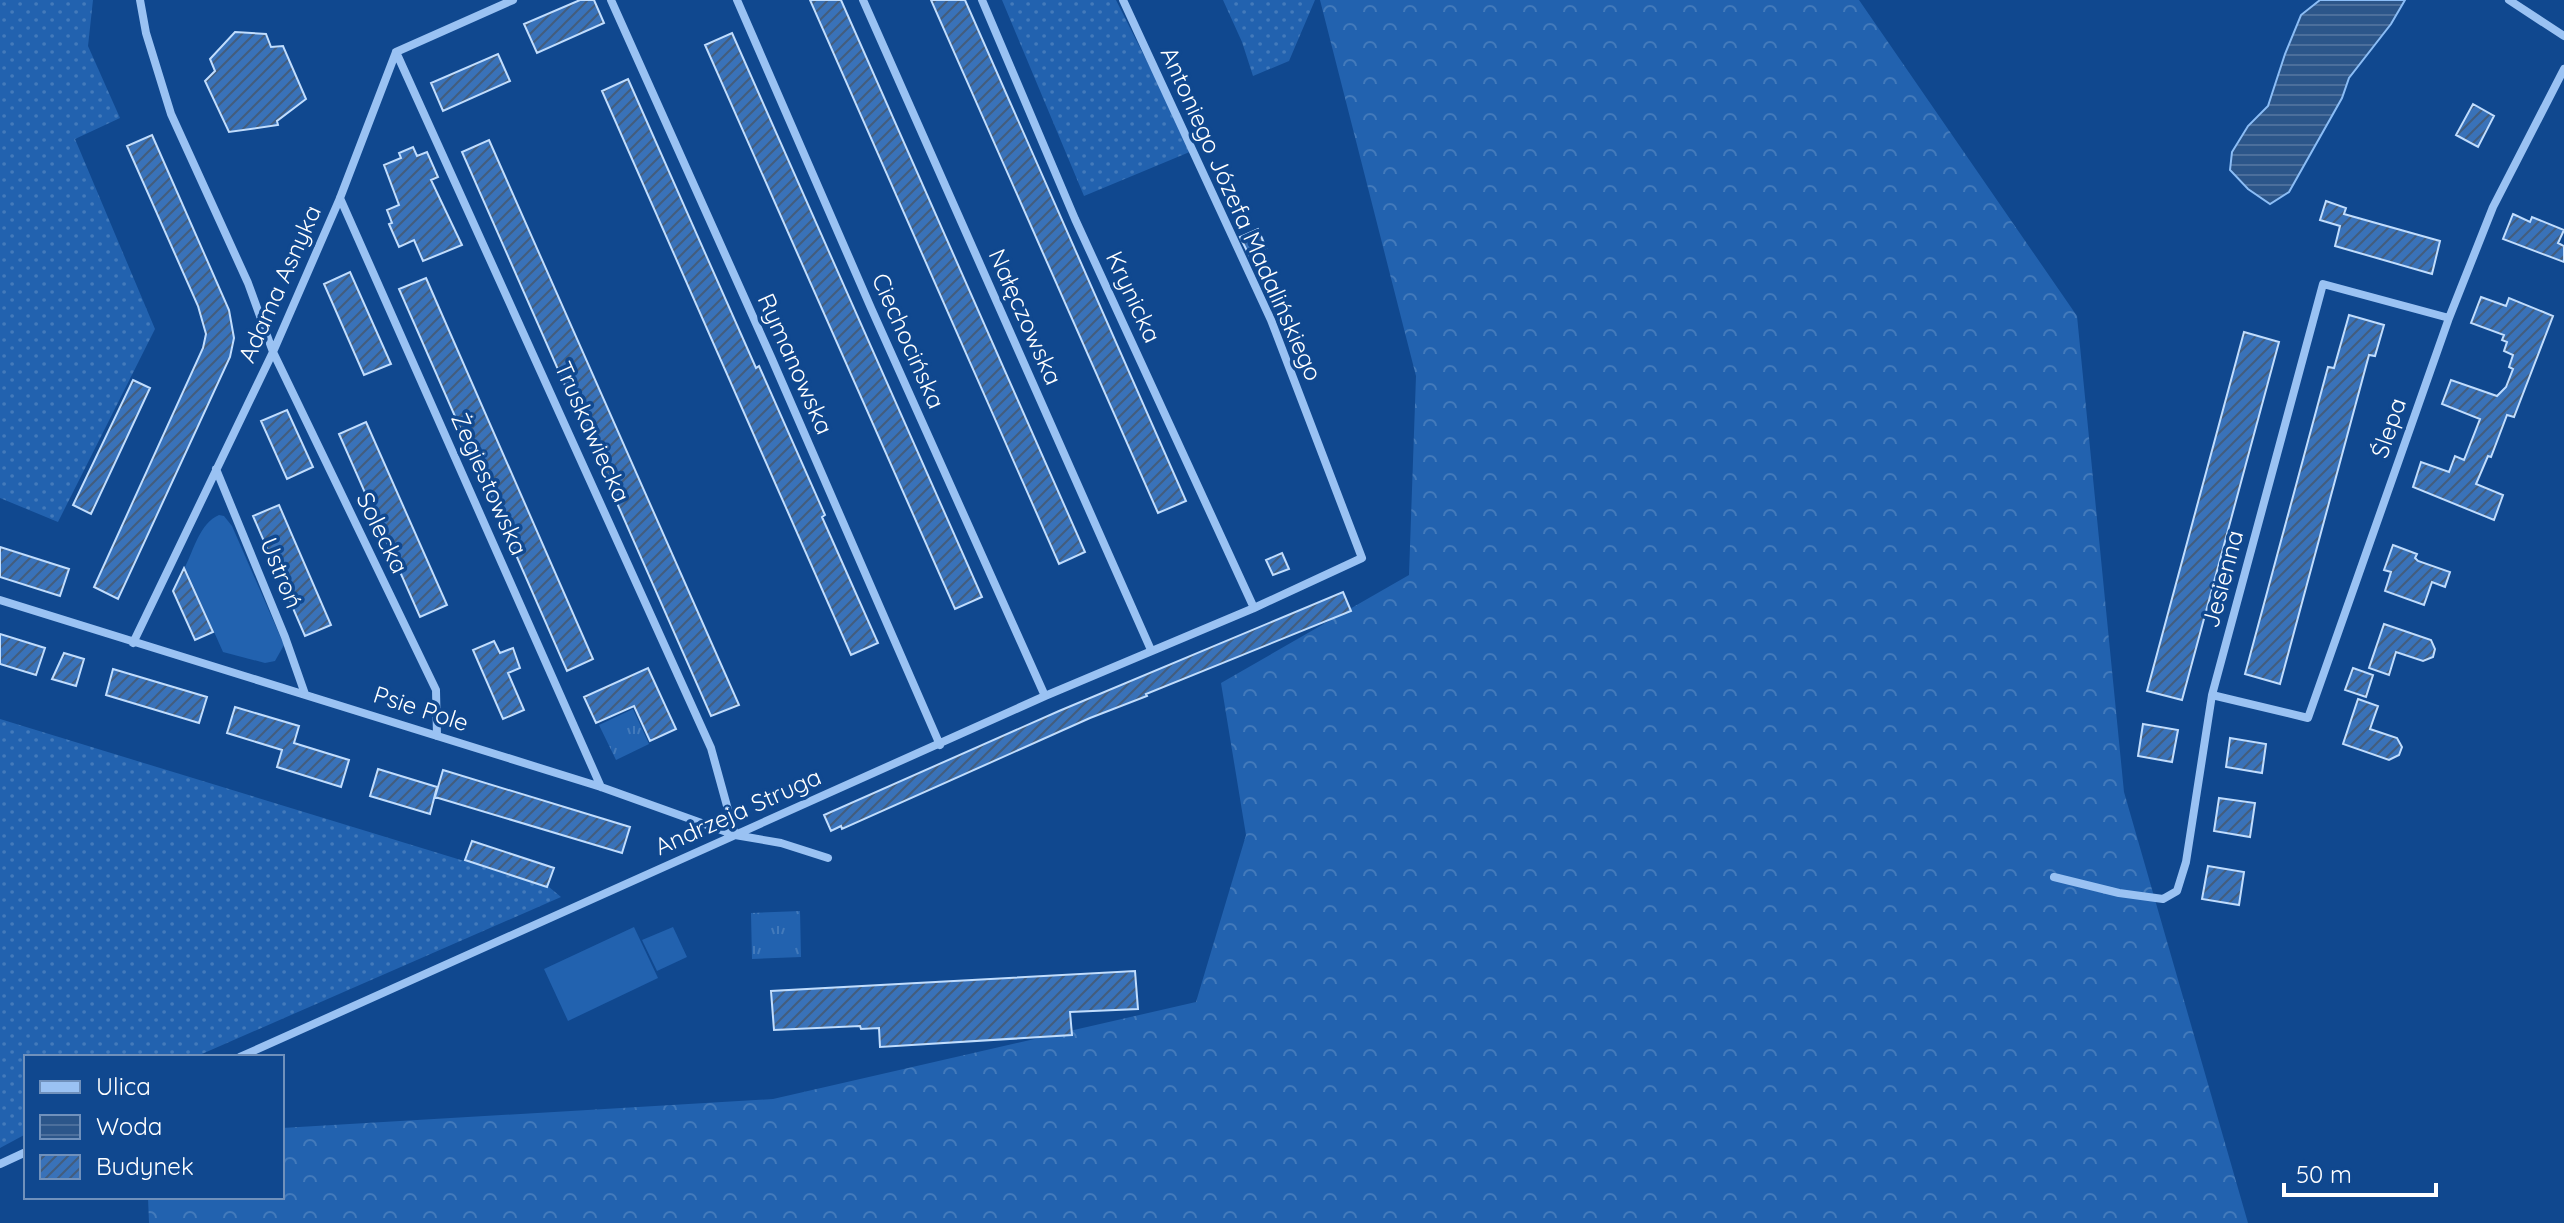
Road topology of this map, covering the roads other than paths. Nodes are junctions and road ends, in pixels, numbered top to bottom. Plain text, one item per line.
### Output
1 (140, 0) edge
2 (513, 0) edge
3 (611, 0) edge
4 (737, 0) edge
5 (863, 0) edge
6 (982, 0) edge
7 (1123, 0) edge
8 (2509, 0) edge
9 (2564, 36) edge
10 (396, 52) junction
11 (2564, 69) edge
12 (340, 198) junction
13 (2449, 318) junction
14 (273, 352) junction
15 (216, 469) junction
16 (0, 600) edge
17 (1254, 608) junction
18 (133, 643) junction
19 (1151, 650) junction
20 (305, 694) junction
21 (2212, 695) junction
22 (1045, 696) junction
23 (437, 736) junction
24 (940, 745) junction
25 (601, 787) junction
26 (735, 835) junction
27 (828, 858) dead end
28 (2054, 877) dead end
29 (244, 1055) edge
30 (24, 1153) edge
31 (0, 1164) edge

1 - 14 street, Solecka
2 - 10 street
3 - 24 street, Rymanowska
4 - 22 street, Ciechocińska
5 - 19 street, Nałęczowska
6 - 17 street, Krynicka
7 - 17 street, Antoniego Józefa Madalińskiego
8 - 9 street
10 - 12 street, Adama Asnyka
10 - 26 street, Truskawiecka
11 - 13 street, Ślepa
12 - 14 street, Adama Asnyka
12 - 25 street, Żegiestowska
13 - 21 street, Ślepa
13 - 21 street, Jesienna
14 - 15 street, Adama Asnyka
14 - 23 street, Solecka
15 - 18 street, Adama Asnyka
15 - 20 street, Ustroń
16 - 18 street, Psie Pole
17 - 19 street, Andrzeja Struga
18 - 20 street, Psie Pole
19 - 22 street, Andrzeja Struga
20 - 23 street, Psie Pole
21 - 28 street, Jesienna
22 - 24 street, Andrzeja Struga
23 - 25 street, Psie Pole
24 - 26 street, Andrzeja Struga
25 - 26 street, Psie Pole
26 - 27 street, Psie Pole
26 - 29 street, Andrzeja Struga
30 - 31 street

